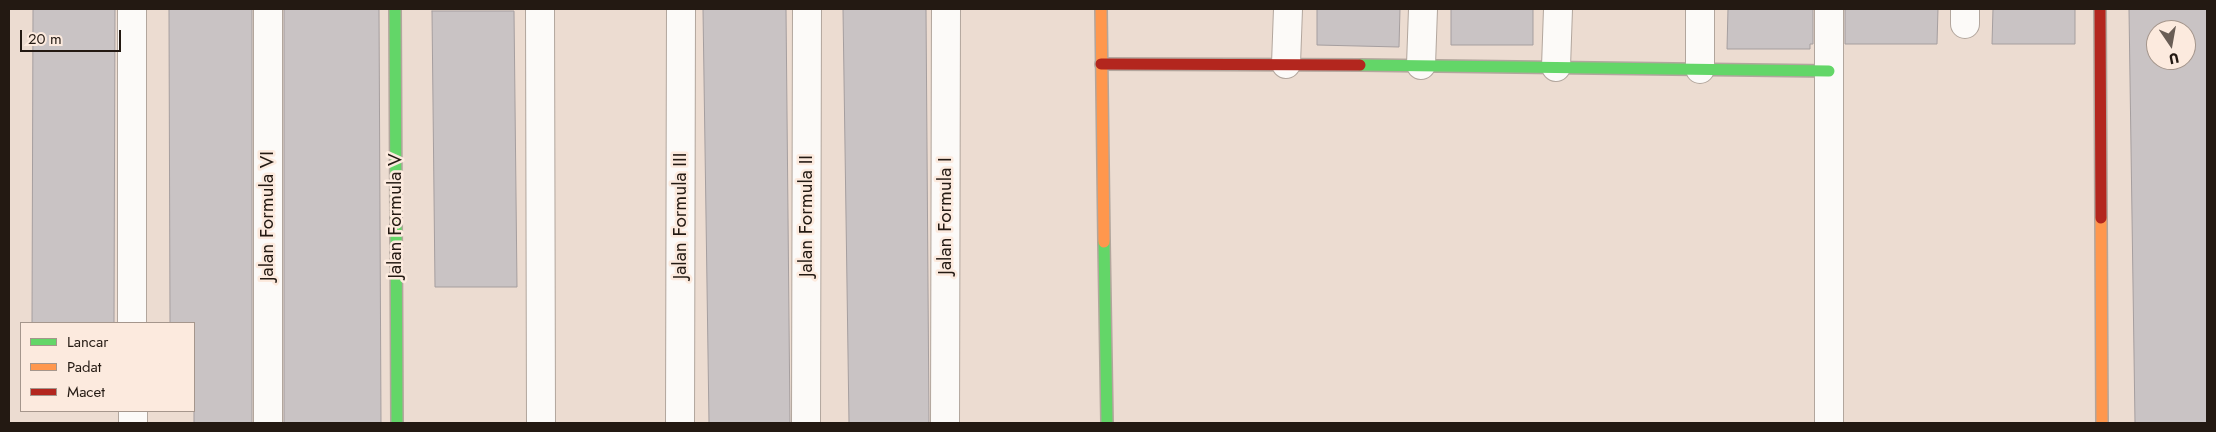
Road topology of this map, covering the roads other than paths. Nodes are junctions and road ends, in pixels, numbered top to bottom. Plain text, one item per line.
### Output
1 (132, 9) edge
2 (268, 9) edge
3 (395, 9) edge
4 (540, 9) edge
5 (681, 9) edge
6 (807, 9) edge
7 (946, 9) edge
8 (1101, 9) edge
9 (1288, 9) edge
10 (1423, 9) edge
11 (1558, 9) edge
12 (1700, 9) edge
13 (1829, 9) edge
14 (2100, 9) edge
15 (1101, 64) junction
16 (1286, 64) junction
17 (1421, 65) junction
18 (1556, 67) junction
19 (1700, 69) junction
20 (1829, 71) junction
21 (132, 322) edge
22 (268, 423) edge
23 (397, 423) edge
24 (541, 423) edge
25 (680, 423) edge
26 (806, 423) edge
27 (945, 423) edge
28 (1107, 423) edge
29 (1829, 423) edge
30 (2102, 423) edge

1 - 21 street
2 - 22 street, Jalan Formula VI
3 - 23 street, Jalan Formula V
4 - 24 street
5 - 25 street, Jalan Formula III
6 - 26 street, Jalan Formula II
7 - 27 street, Jalan Formula I
8 - 15 street
9 - 16 street
10 - 17 street
11 - 18 street
12 - 19 street
13 - 20 street
14 - 30 street
15 - 16 street
15 - 28 street
16 - 17 street
17 - 18 street
18 - 19 street
19 - 20 street
20 - 29 street

